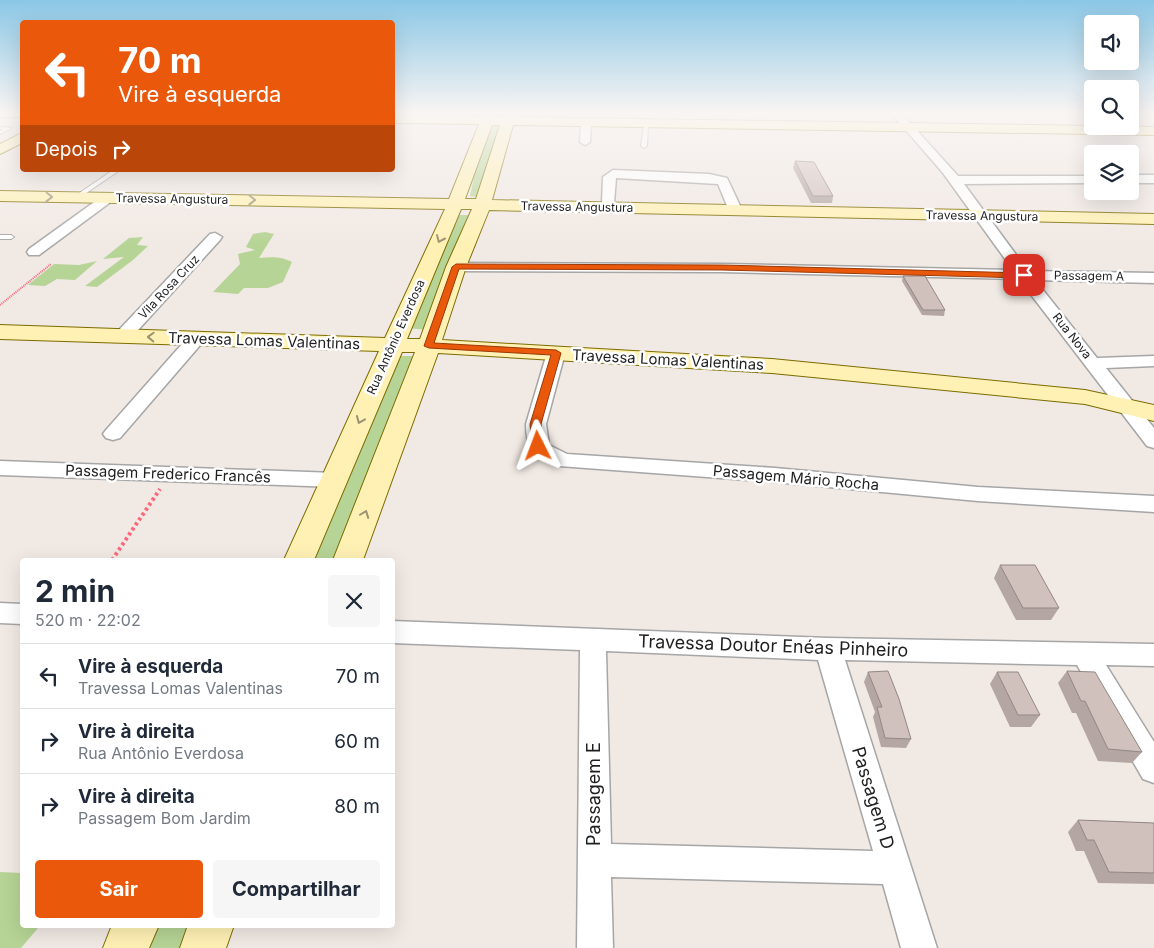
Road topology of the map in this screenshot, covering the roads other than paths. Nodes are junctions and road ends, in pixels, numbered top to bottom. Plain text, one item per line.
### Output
1 (479, 157) edge
2 (491, 157) edge
3 (935, 157) edge
4 (114, 172) edge
5 (1154, 178) edge
6 (1084, 179) edge
7 (1139, 179) edge
8 (954, 180) junction
9 (0, 196) edge
10 (77, 198) junction
11 (108, 198) junction
12 (455, 204) junction
13 (483, 204) junction
14 (608, 205) junction
15 (735, 210) junction
16 (982, 216) junction
17 (1154, 219) edge
18 (0, 237) edge
19 (11, 237) dead end
20 (215, 237) dead end
21 (34, 252) dead end
22 (456, 267) junction
23 (1024, 275) junction
24 (1154, 278) edge
25 (0, 332) edge
26 (123, 336) junction
27 (196, 339) junction
28 (392, 344) junction
29 (429, 346) junction
30 (556, 353) junction
31 (1154, 361) edge
32 (1093, 363) junction
33 (1128, 407) junction
34 (1154, 413) edge
35 (113, 434) dead end
36 (1154, 442) edge
37 (0, 468) edge
38 (335, 480) junction
39 (1154, 504) edge
40 (300, 558) edge
41 (349, 558) edge
42 (0, 613) edge
43 (20, 614) edge
44 (395, 632) edge
45 (593, 639) junction
46 (828, 649) junction
47 (1085, 654) junction
48 (1154, 656) edge
49 (1154, 770) edge
50 (594, 860) junction
51 (894, 868) junction
52 (135, 928) edge
53 (210, 928) edge
54 (126, 948) edge
55 (203, 948) edge
56 (595, 948) edge
57 (919, 948) edge

1 - 12 street, Rua Antônio Everdosa
2 - 13 street, Rua Antônio Everdosa
3 - 8 street, Rua Nova
4 - 10 lane
5 - 7 street
6 - 8 street
8 - 16 street, Rua Nova
9 -> 10 street, Travessa Angustura
10 - 11 street, Travessa Angustura
11 -> 12 street, Travessa Angustura
11 - 21 street
12 - 13 street, Travessa Angustura
12 -> 28 street, Rua Antônio Everdosa
13 - 14 street, Travessa Angustura
13 - 22 street, Rua Antônio Everdosa
14 - 15 street, Travessa Angustura
14 - 15 street
15 - 16 street, Travessa Angustura
16 - 17 street, Travessa Angustura
16 - 23 street, Rua Nova
18 - 19 lane
20 - 26 street, Vila Rosa Cruz
22 - 23 street, Passagem A
22 - 29 street, Rua Antônio Everdosa
23 - 24 street, Passagem A
23 - 32 street, Rua Nova
25 - 26 street, Travessa Lomas Valentinas
27 -> 26 street, Travessa Lomas Valentinas
27 - 28 street, Travessa Lomas Valentinas
27 - 35 street
28 - 29 street, Travessa Lomas Valentinas
28 -> 38 street, Rua Antônio Everdosa
29 - 30 street, Travessa Lomas Valentinas
41 -> 29 street, Rua Antônio Everdosa
30 - 33 street, Travessa Lomas Valentinas
30 - 39 street, Passagem Mário Rocha
31 - 32 street
32 - 33 street, Rua Nova
33 - 34 street, Travessa Lomas Valentinas
33 - 36 street, Rua Nova
37 - 38 street, Passagem Frederico Francês
38 - 40 street, Rua Antônio Everdosa
42 - 43 street
44 - 45 street, Travessa Doutor Enéas Pinheiro
45 - 46 street, Travessa Doutor Enéas Pinheiro
45 - 50 street, Passagem E
46 - 47 street, Travessa Doutor Enéas Pinheiro
46 - 51 street, Passagem D
47 - 48 street, Travessa Doutor Enéas Pinheiro
47 - 49 street
50 - 51 street
50 - 56 street, Passagem E
51 - 57 street, Passagem D
52 - 54 street
53 - 55 street

